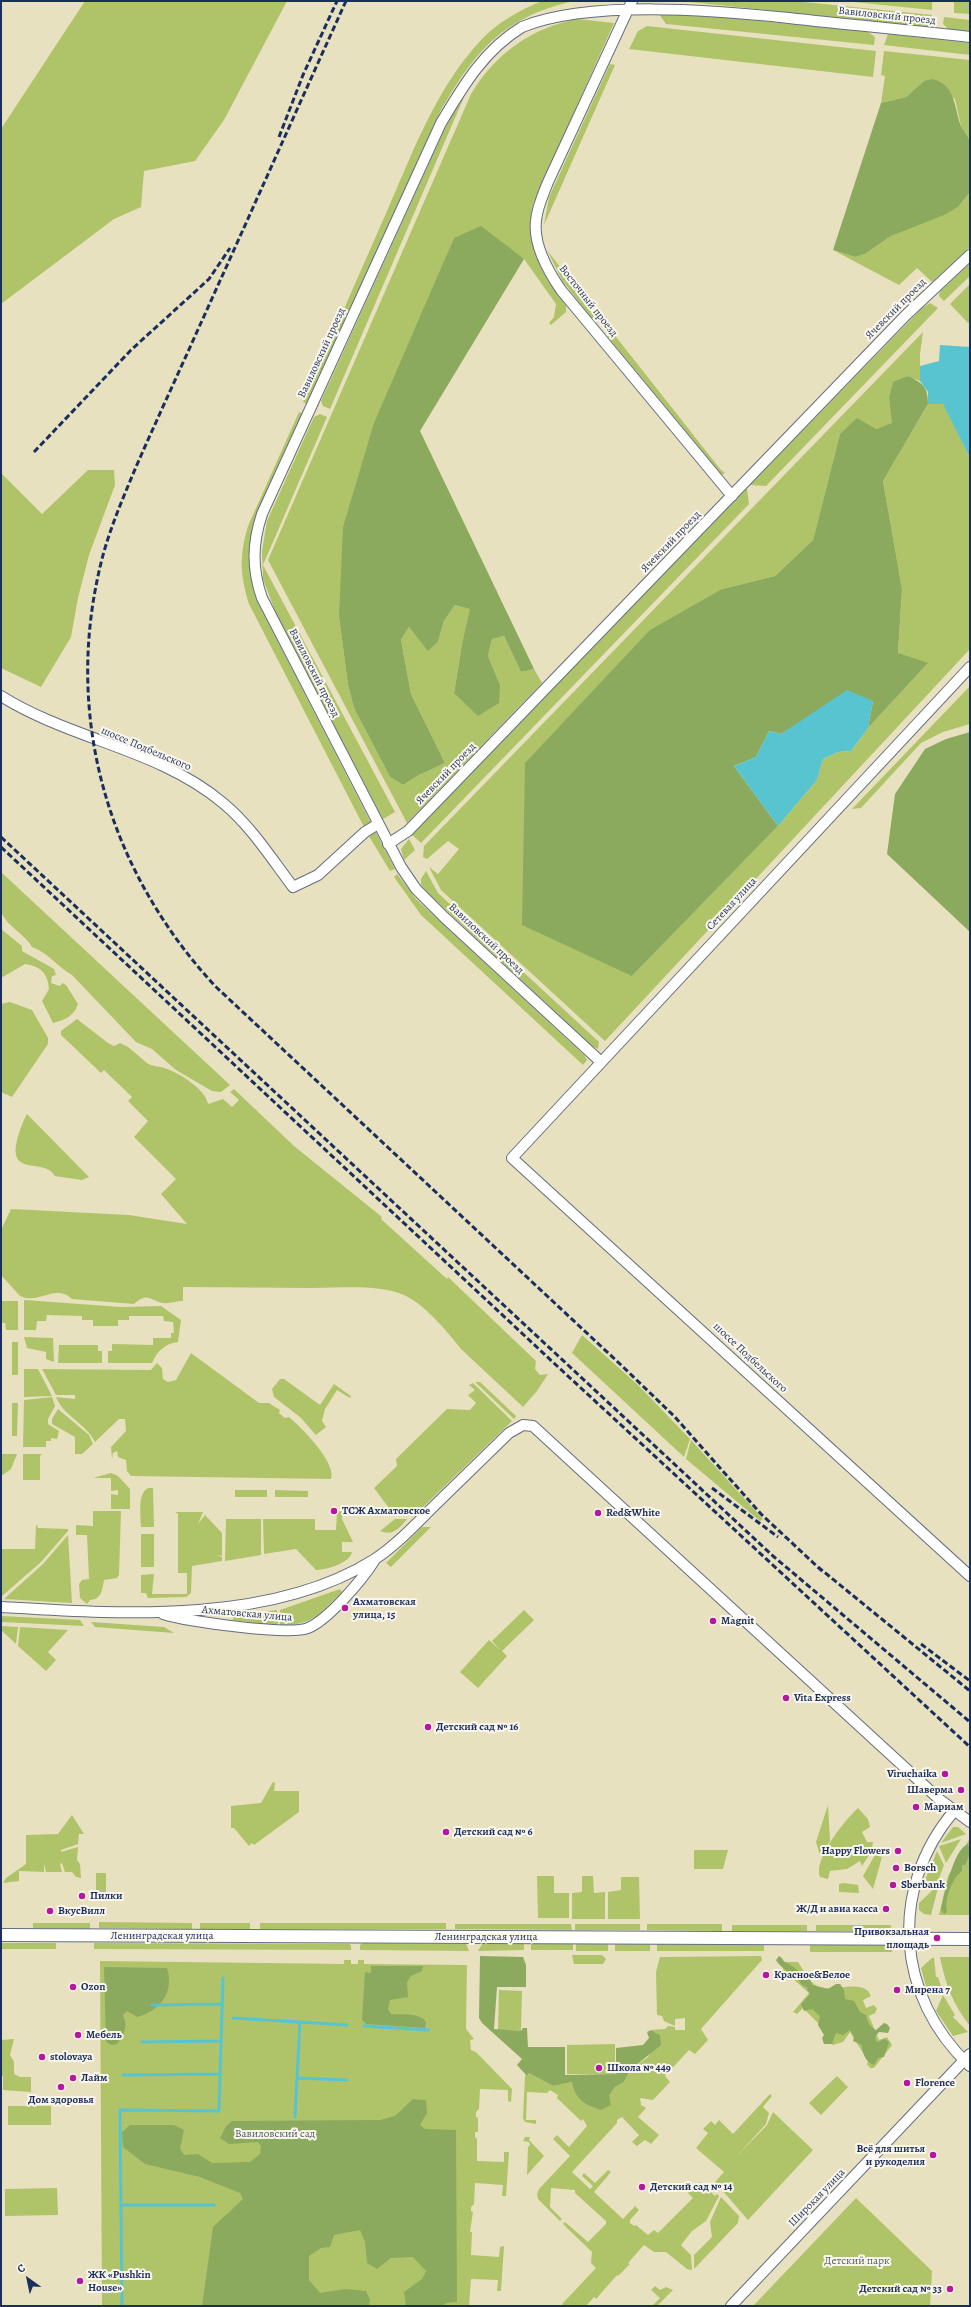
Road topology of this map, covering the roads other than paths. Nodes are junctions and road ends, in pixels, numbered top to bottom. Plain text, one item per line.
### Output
1 (632, 2) edge
2 (970, 37) edge
3 (970, 255) edge
4 (732, 496) junction
5 (970, 667) edge
6 (1, 696) edge
7 (378, 824) junction
8 (388, 844) junction
9 (601, 1062) junction
10 (512, 1158) joint
11 (376, 1558) junction
12 (970, 1576) edge
13 (1, 1607) edge
14 (157, 1612) junction
15 (954, 1811) junction
16 (970, 1822) edge
17 (1, 1935) edge
18 (909, 1938) junction
19 (970, 1938) edge
20 (968, 2060) edge
21 (731, 2306) edge

1 - 2 street, Вавиловский проезд
1 - 4 street, Восточный проезд
1 - 7 street, Вавиловский проезд
3 - 4 street, Ячевский проезд
4 - 8 street, Ячевский проезд
5 - 9 street, Сетевая улица
6 - 7 street, шоссе Подбельского
7 - 8 street, Вавиловский проезд
8 - 9 street, Вавиловский проезд
9 - 10 street, Сетевая улица
10 - 12 street, шоссе Подбельского
11 - 14 street, Ахматовская улица
11 - 14 street, Ахматовская улица
11 - 15 street, Ахматовская улица
13 - 14 street, Ахматовская улица
15 - 16 street
15 - 18 street
17 - 18 street, Ленинградская улица
18 - 19 street, Ленинградская улица
18 - 20 street
20 - 21 street, Широкая улица

